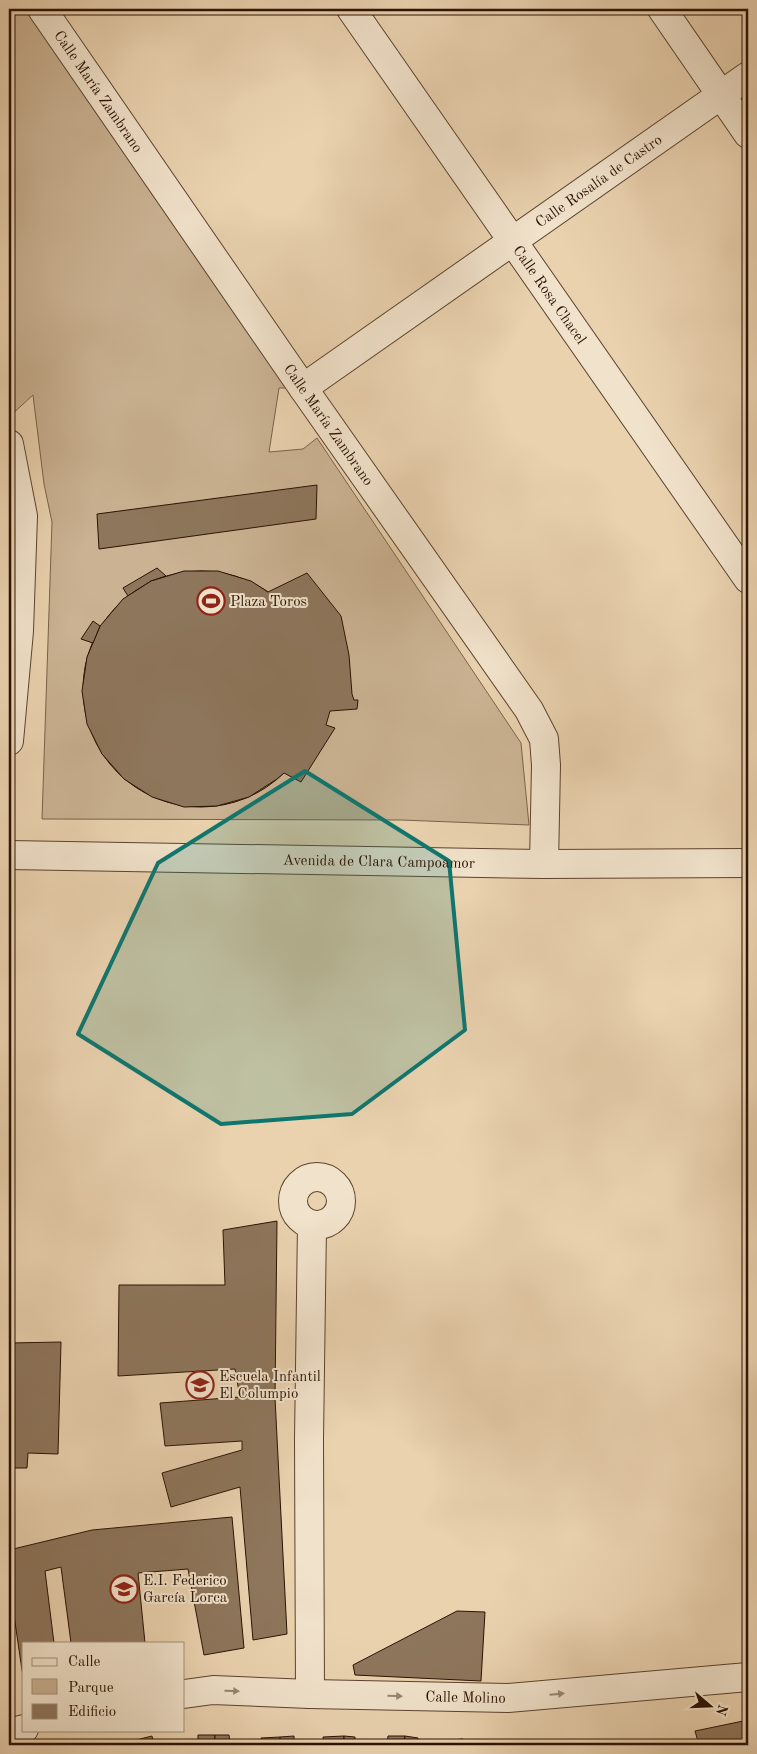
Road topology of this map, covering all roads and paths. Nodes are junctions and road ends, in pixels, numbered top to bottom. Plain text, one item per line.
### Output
1 (42, 9) edge
2 (351, 9) edge
3 (662, 9) edge
4 (748, 76) edge
5 (722, 95) junction
6 (748, 134) edge
7 (514, 241) junction
8 (303, 388) junction
9 (9, 444) edge
10 (748, 579) edge
11 (9, 741) edge
12 (9, 855) edge
13 (544, 864) junction
14 (748, 864) edge
15 (312, 1225) dead end
16 (748, 1677) edge
17 (185, 1694) edge
18 (310, 1694) junction
19 (22, 1729) edge
20 (9, 1732) edge

1 - 8 street, Calle María Zambrano
2 - 7 street, Calle Rosa Chacel
3 - 5 street
4 - 5 street, Calle Rosalía de Castro
5 - 6 street
5 - 7 street, Calle Rosalía de Castro
7 - 8 street, Calle Rosalía de Castro
7 - 10 street, Calle Rosa Chacel
8 - 13 street, Calle María Zambrano
9 - 11 street
12 - 13 street, Avenida de Clara Campoamor
13 - 14 street, Avenida de Clara Campoamor
15 - 18 street
18 -> 16 street, Calle Molino
17 -> 18 street, Calle Molino
19 - 20 street

